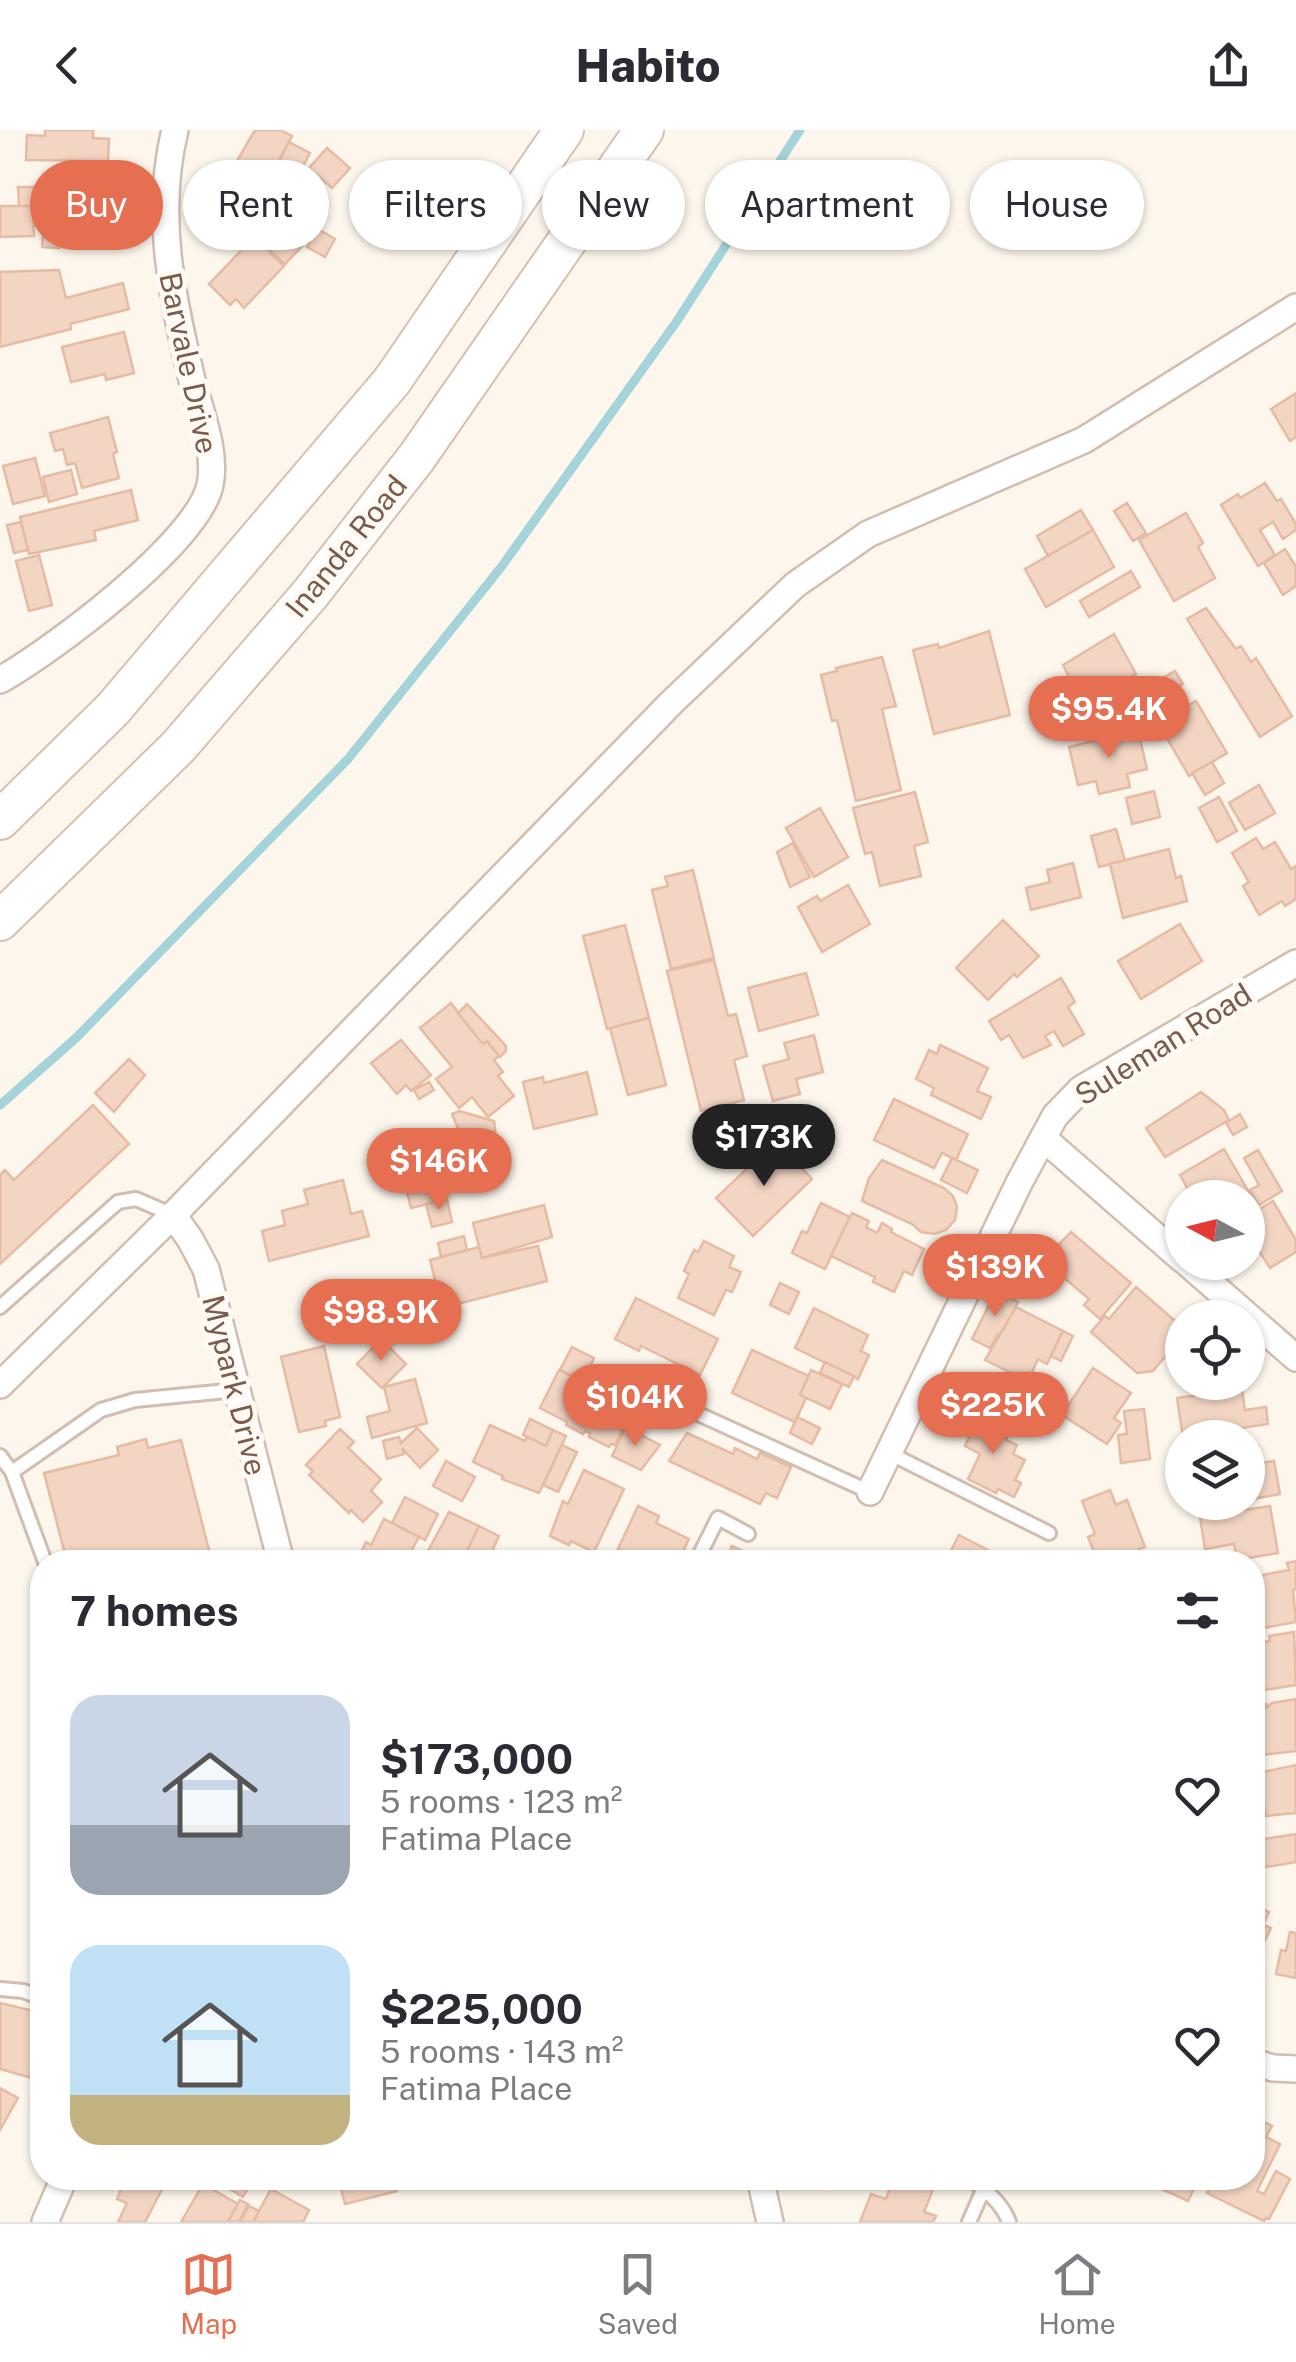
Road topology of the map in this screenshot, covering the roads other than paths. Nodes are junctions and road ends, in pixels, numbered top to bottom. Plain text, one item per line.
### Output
1 (174, 130) edge
2 (564, 130) edge
3 (644, 130) edge
4 (1296, 308) edge
5 (0, 680) edge
6 (0, 820) edge
7 (0, 921) edge
8 (1296, 963) edge
9 (1042, 1138) junction
10 (173, 1216) junction
11 (1165, 1245) edge
12 (1206, 1280) edge
13 (0, 1307) edge
14 (1296, 1358) edge
15 (0, 1385) edge
16 (237, 1390) junction
17 (694, 1412) dead end
18 (890, 1453) junction
19 (0, 1456) edge
20 (12, 1472) junction
21 (870, 1492) joint
22 (1049, 1533) dead end
23 (748, 1534) dead end
24 (41, 1550) edge
25 (277, 1550) edge
26 (702, 1550) edge
27 (0, 1989) edge
28 (30, 1993) edge
29 (1265, 2066) edge
30 (1296, 2070) edge
31 (60, 2190) edge
32 (763, 2190) edge
33 (983, 2190) edge
34 (986, 2190) edge
35 (51, 2220) edge
36 (770, 2222) edge
37 (969, 2222) edge
38 (1010, 2222) edge

1 - 5 street, Barvale Drive
2 - 6 main road
3 - 7 main road, Inanda Road
4 - 10 street
8 - 9 street, Suleman Road
9 - 11 street
9 - 18 street, Suleman Road
10 - 13 lane
10 - 15 street
10 - 16 street, Mypark Drive
12 - 14 street
16 - 20 lane
16 - 25 street, Mypark Drive
17 - 21 lane
18 - 21 street, Suleman Road
18 - 22 lane
19 - 20 lane
20 - 24 lane
23 - 26 lane
27 - 28 lane
29 - 30 street
31 - 35 street
32 - 36 street
33 - 37 lane
34 - 38 lane

